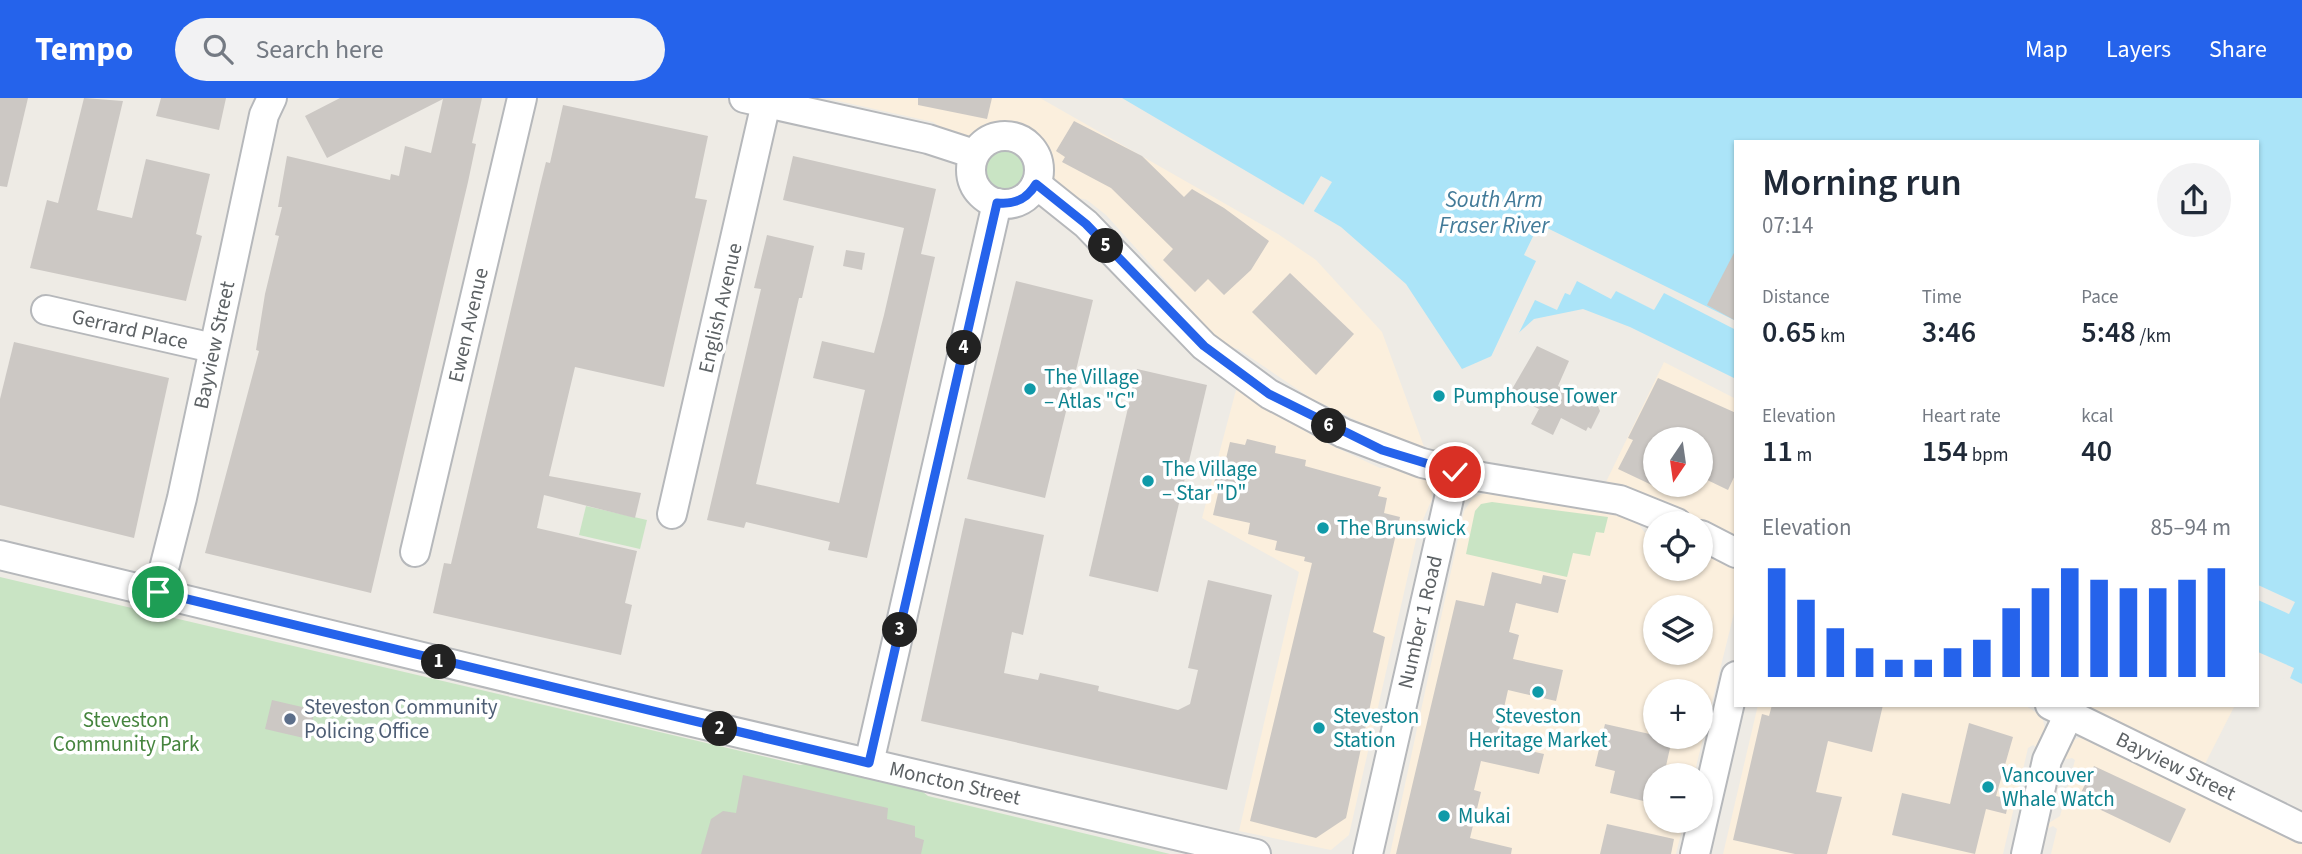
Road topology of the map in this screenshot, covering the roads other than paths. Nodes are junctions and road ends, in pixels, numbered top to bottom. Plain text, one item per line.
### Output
1 (272, 98) edge
2 (522, 98) edge
3 (755, 100) edge
4 (974, 154) junction
5 (1036, 184) junction
6 (997, 203) junction
7 (46, 310) dead end
8 (213, 348) junction
9 (1455, 472) junction
10 (1647, 511) edge
11 (672, 514) dead end
12 (1713, 541) edge
13 (1734, 551) edge
14 (415, 552) dead end
15 (0, 555) edge
16 (158, 592) junction
17 (1734, 686) edge
18 (2059, 710) edge
19 (869, 763) junction
20 (2302, 828) edge
21 (1256, 854) edge
22 (1368, 854) edge
23 (1695, 854) edge
24 (2026, 854) edge

1 - 8 street, Bayview Street
2 - 14 street, Ewen Avenue
3 - 4 street
3 - 11 street, English Avenue
4 - 5 street
4 - 6 street
5 - 6 street
5 - 9 street
6 - 19 street
7 - 8 street, Gerrard Place
8 - 16 street, Bayview Street
9 - 10 street
9 - 22 street, Number 1 Road
12 - 13 street
15 - 16 street, Moncton Street
16 - 19 street, Moncton Street
17 - 23 street
18 - 20 street, Bayview Street
18 - 24 street
19 - 21 street, Moncton Street

